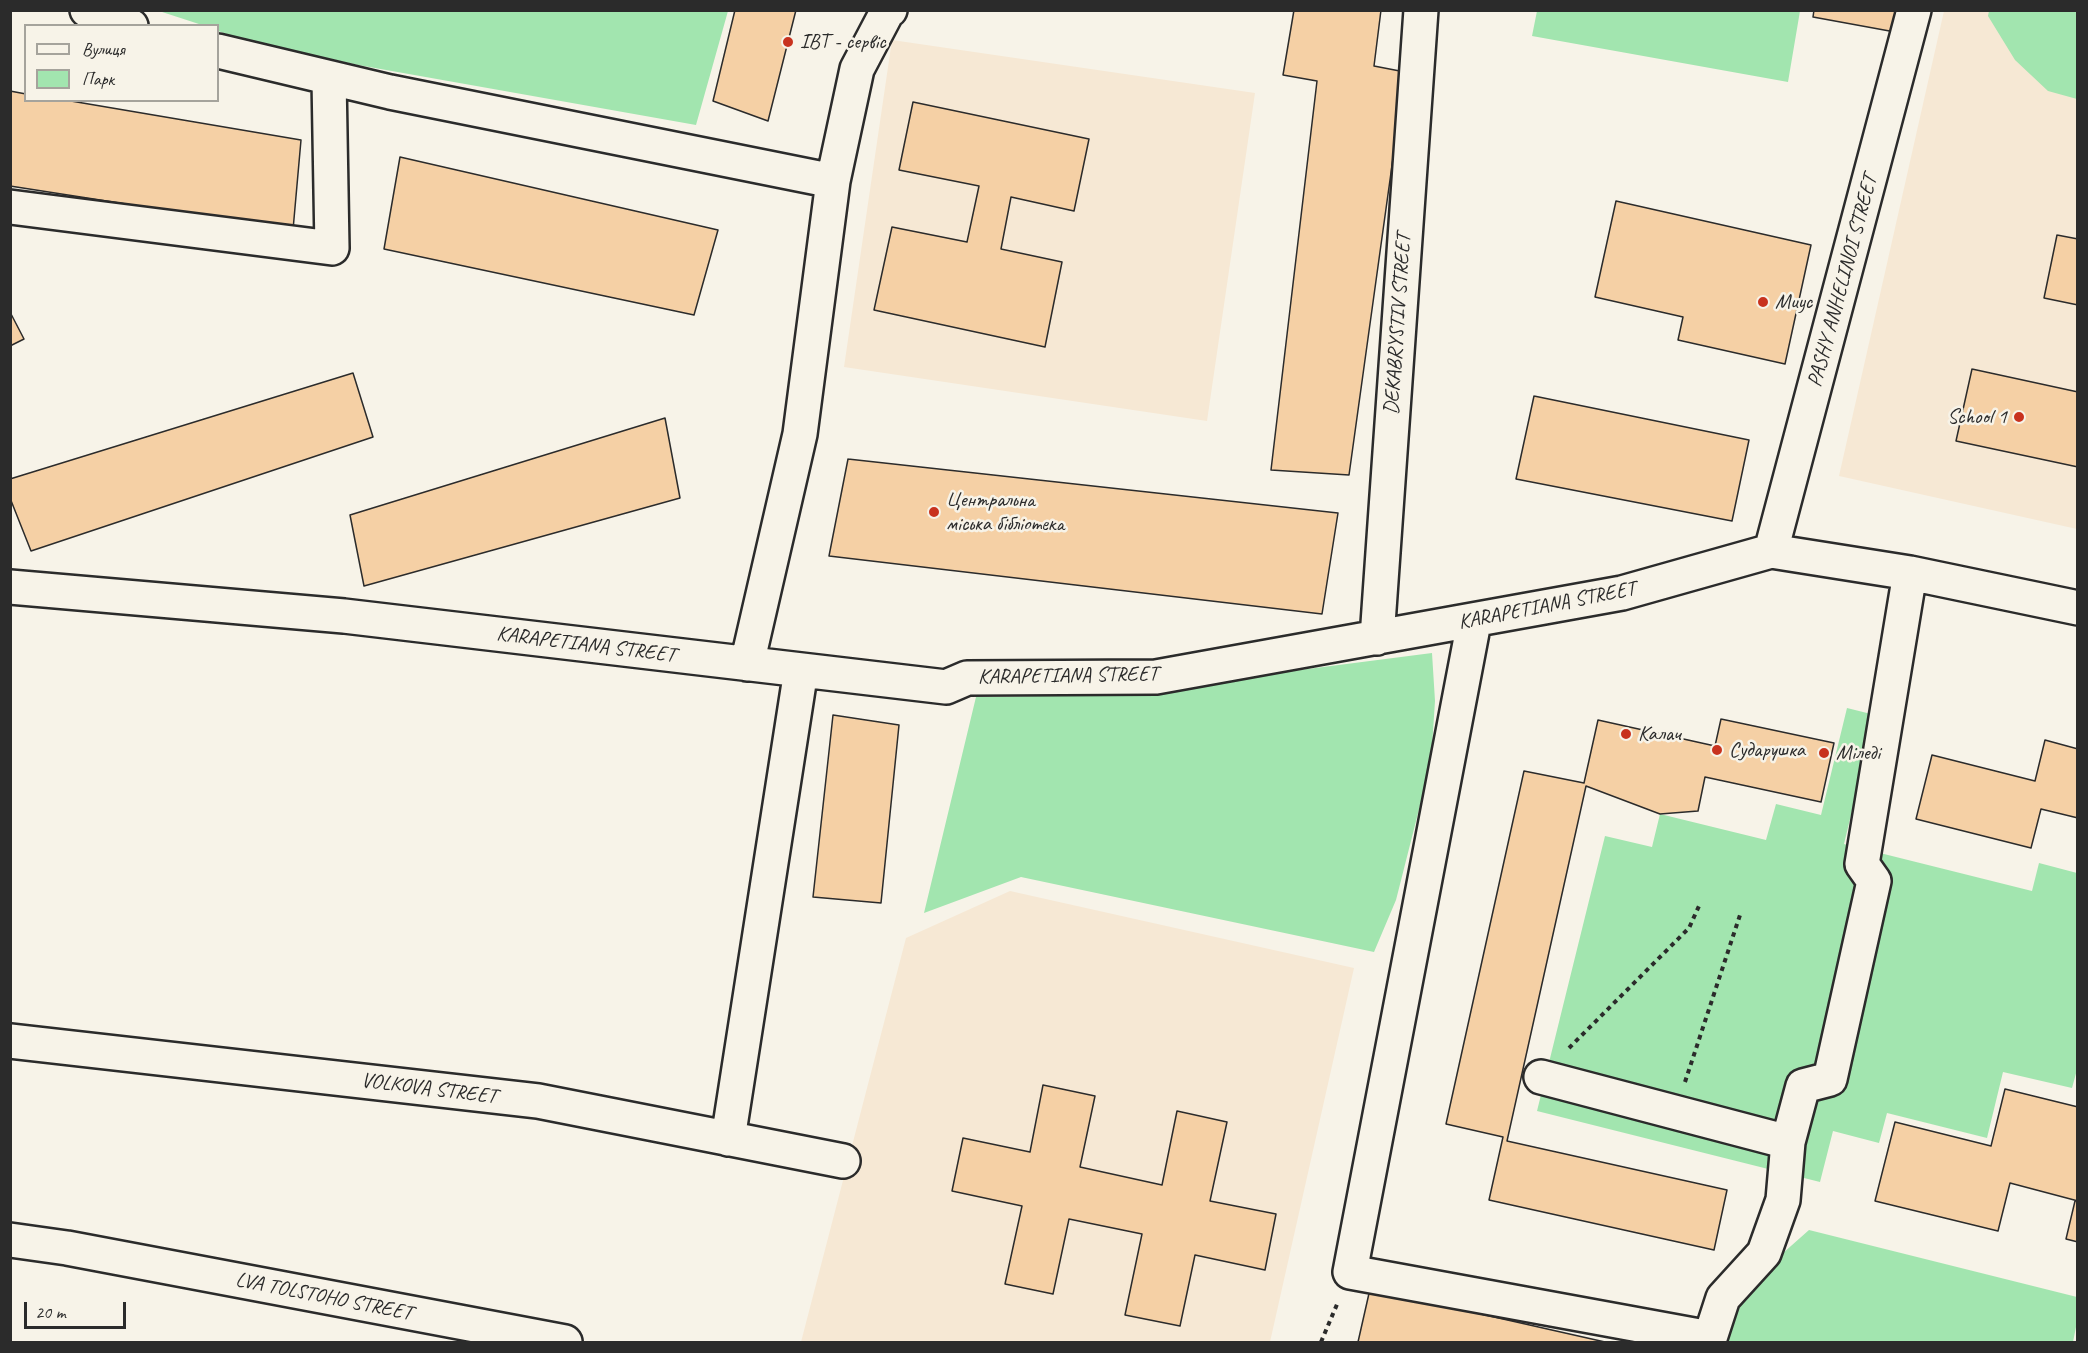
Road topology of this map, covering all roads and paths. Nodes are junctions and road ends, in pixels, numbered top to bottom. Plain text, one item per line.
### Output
1 (87, 10) edge
2 (890, 10) edge
3 (1421, 10) edge
4 (1914, 10) edge
5 (126, 24) edge
6 (219, 51) edge
7 (329, 78) junction
8 (833, 181) junction
9 (10, 207) edge
10 (1771, 551) junction
11 (1910, 573) junction
12 (10, 586) edge
13 (2078, 608) edge
14 (1474, 622) junction
15 (1377, 638) junction
16 (747, 664) junction
17 (801, 670) junction
18 (1699, 906) dead end
19 (1740, 915) dead end
20 (10, 1041) edge
21 (1541, 1077) joint
22 (1675, 1113) junction
23 (728, 1139) junction
24 (1788, 1142) junction
25 (843, 1161) dead end
26 (10, 1240) edge
27 (1350, 1272) junction
28 (1709, 1340) edge
29 (565, 1342) edge
30 (1321, 1342) edge

1 - 5 street
2 - 8 street
3 - 15 street, DEKABRYSTIV STREET
4 - 10 street, PASHY ANHELINOI STREET
6 - 7 street
7 - 8 street
7 - 9 street
8 - 16 street
10 - 11 street, KARAPETIANA STREET
10 - 14 street, KARAPETIANA STREET
11 - 13 street, KARAPETIANA STREET
11 - 24 street
12 - 16 street, KARAPETIANA STREET
14 - 15 street, KARAPETIANA STREET
14 - 27 street
15 - 17 street, KARAPETIANA STREET
16 - 17 street, KARAPETIANA STREET
17 - 23 street
18 - 21 path
19 - 22 path
20 - 23 street, VOLKOVA STREET
21 - 22 street
22 - 24 street
23 - 25 street, VOLKOVA STREET
24 - 28 street
26 - 29 street, LVA TOLSTOHO STREET
27 - 28 street
27 - 30 path

